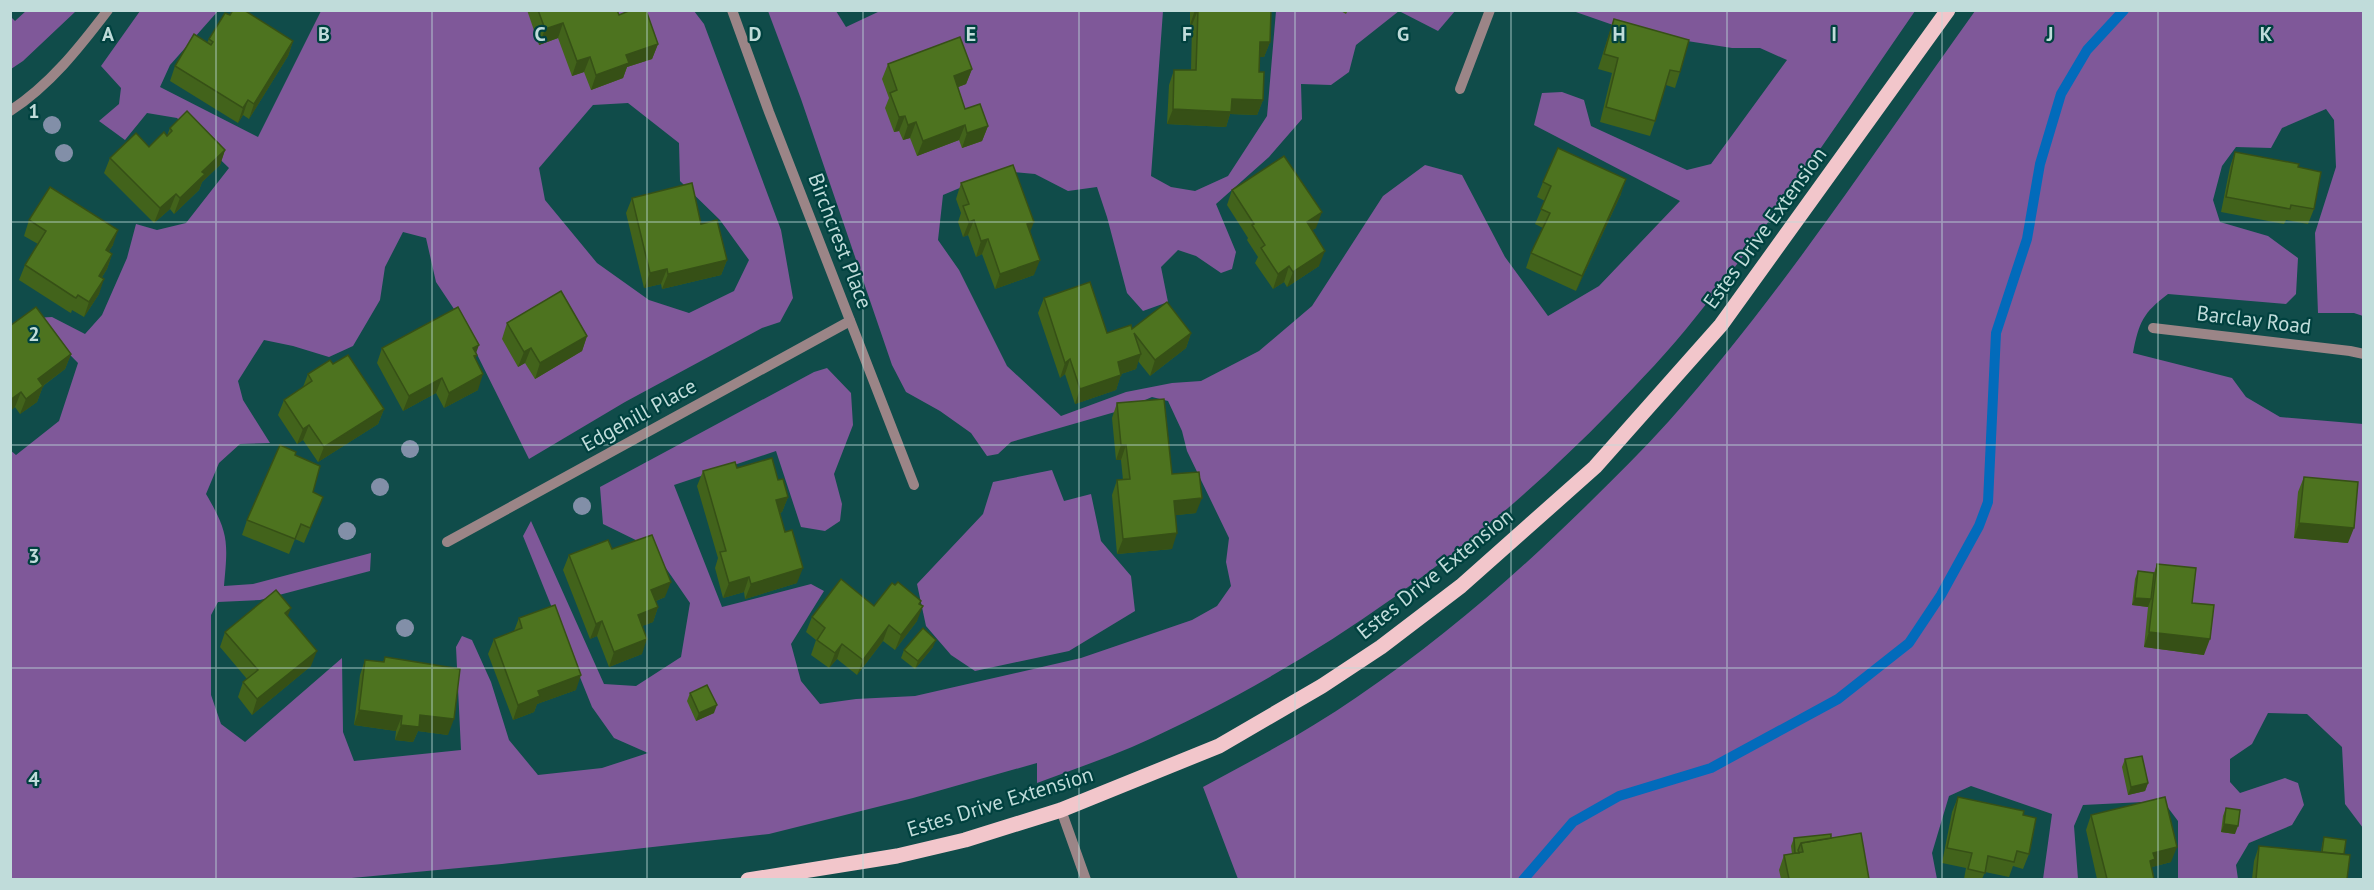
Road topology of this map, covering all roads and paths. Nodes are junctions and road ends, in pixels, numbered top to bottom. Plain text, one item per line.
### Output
1 (108, 10) edge
2 (732, 10) edge
3 (1490, 10) edge
4 (1948, 10) edge
5 (1460, 89) dead end
6 (10, 111) edge
7 (850, 321) junction
8 (2153, 328) dead end
9 (2364, 350) edge
10 (2350, 351) junction
11 (2364, 354) edge
12 (914, 485) dead end
13 (447, 542) dead end
14 (1061, 810) junction
15 (748, 879) edge
16 (1086, 879) edge

1 - 6 street
2 - 7 street, Birchcrest Place
3 - 5 street
4 - 14 main road, Estes Drive Extension
7 - 12 street, Birchcrest Place
7 - 13 street, Edgehill Place
8 - 10 street, Barclay Road
9 - 10 street, Barclay Road
10 - 11 street, Barclay Road
14 - 15 main road, Estes Drive Extension
14 - 16 street

